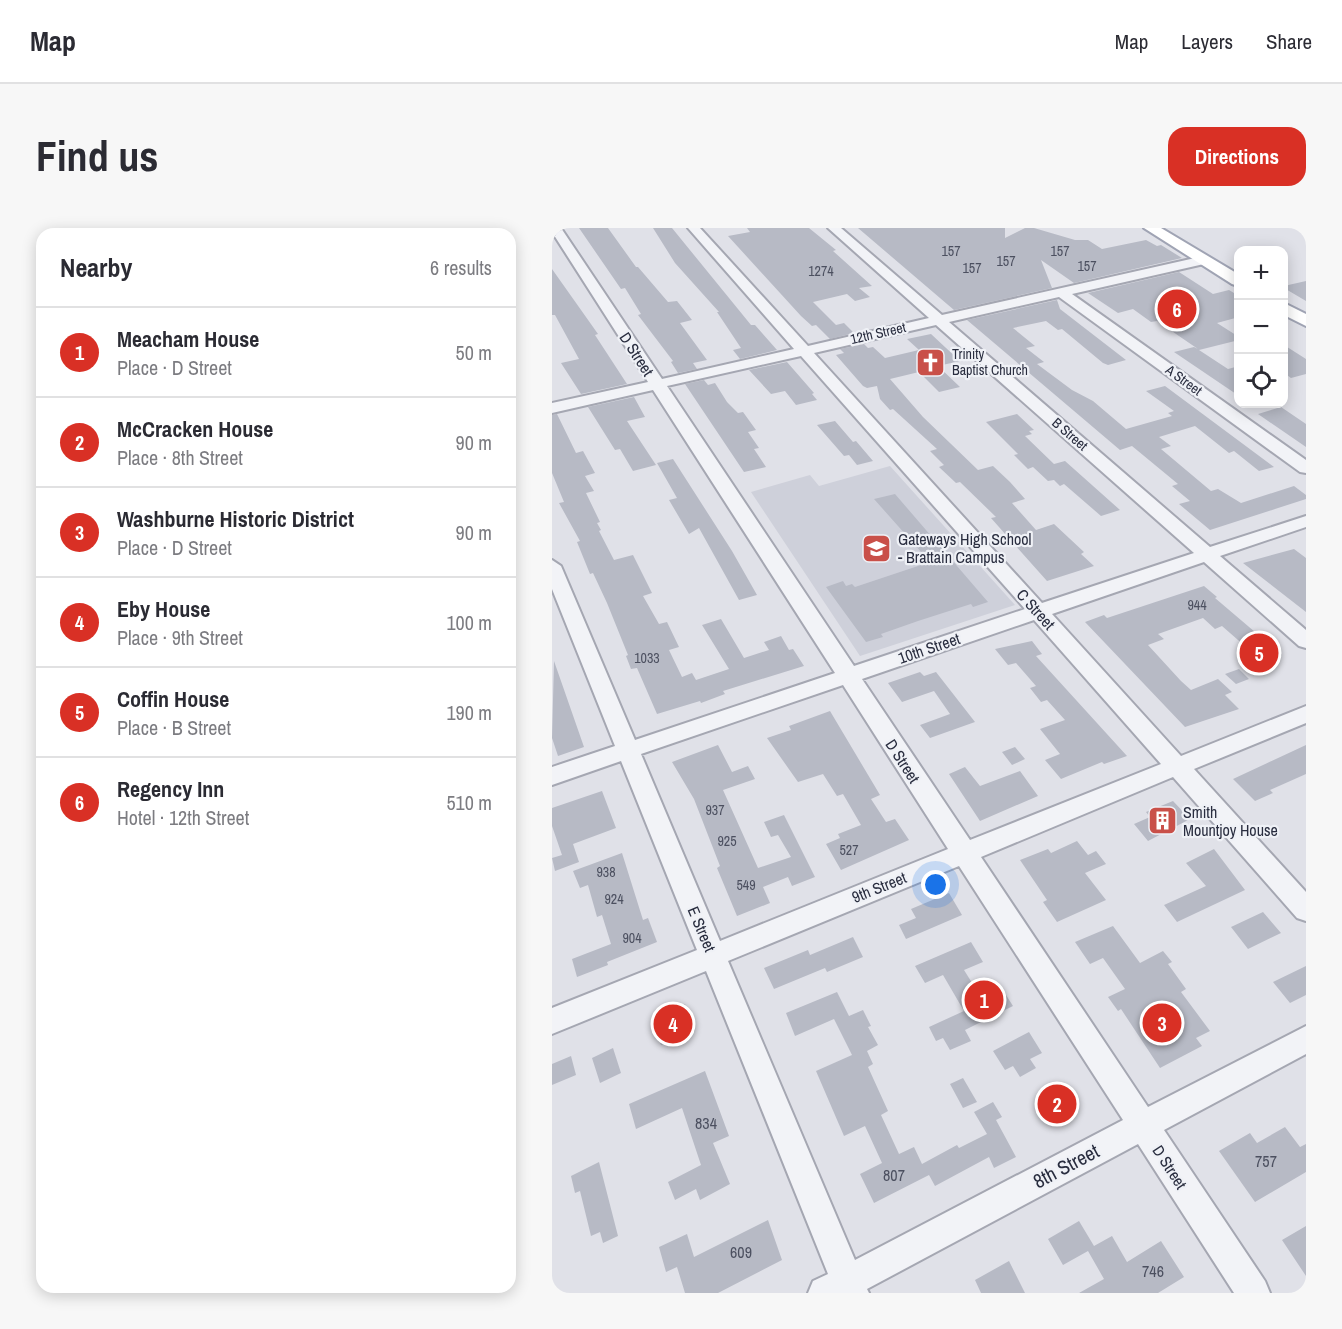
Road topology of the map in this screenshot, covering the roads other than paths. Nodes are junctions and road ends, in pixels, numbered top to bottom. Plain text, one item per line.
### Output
1 (555, 228) edge
2 (694, 228) edge
3 (834, 228) edge
4 (1151, 228) edge
5 (1204, 260) junction
6 (1234, 278) edge
7 (1061, 292) junction
8 (1288, 310) edge
9 (939, 320) junction
10 (1306, 321) edge
11 (804, 350) junction
12 (657, 384) junction
13 (552, 408) edge
14 (1306, 468) edge
15 (1306, 521) edge
16 (1207, 554) junction
17 (552, 566) edge
18 (1038, 611) junction
19 (1306, 641) edge
20 (848, 676) junction
21 (1306, 714) edge
22 (628, 750) junction
23 (1178, 766) junction
24 (552, 776) edge
25 (963, 853) junction
26 (1306, 909) edge
27 (713, 956) junction
28 (552, 1021) edge
29 (1306, 1039) edge
30 (1142, 1126) junction
31 (841, 1289) edge
32 (1253, 1293) edge

1 - 12 street, D Street
2 - 11 street, C Street
3 - 9 street, B Street
4 - 5 main road
5 - 6 main road
5 - 7 street, 12th Street
7 - 9 street, 12th Street
7 - 14 street, A Street
8 - 10 main road
9 - 11 street, 12th Street
9 - 16 street, B Street
11 - 12 street, 12th Street
11 - 18 street, C Street
12 - 13 street, 12th Street
12 - 20 street, D Street
15 - 16 street, 10th Street
16 - 18 street, 10th Street
16 - 19 street, B Street
17 - 22 street, E Street
18 - 20 street, 10th Street
18 - 23 street, C Street
20 - 22 street, 10th Street
20 - 25 street, D Street
21 - 23 street, 9th Street
22 - 24 street, 10th Street
22 - 27 street, E Street
23 - 25 street, 9th Street
23 - 26 street, C Street
25 - 27 street, 9th Street
25 - 30 street, D Street
27 - 28 street, 9th Street
27 - 31 street, E Street
29 - 30 street, 8th Street
30 - 31 street, 8th Street
30 - 32 street, D Street

